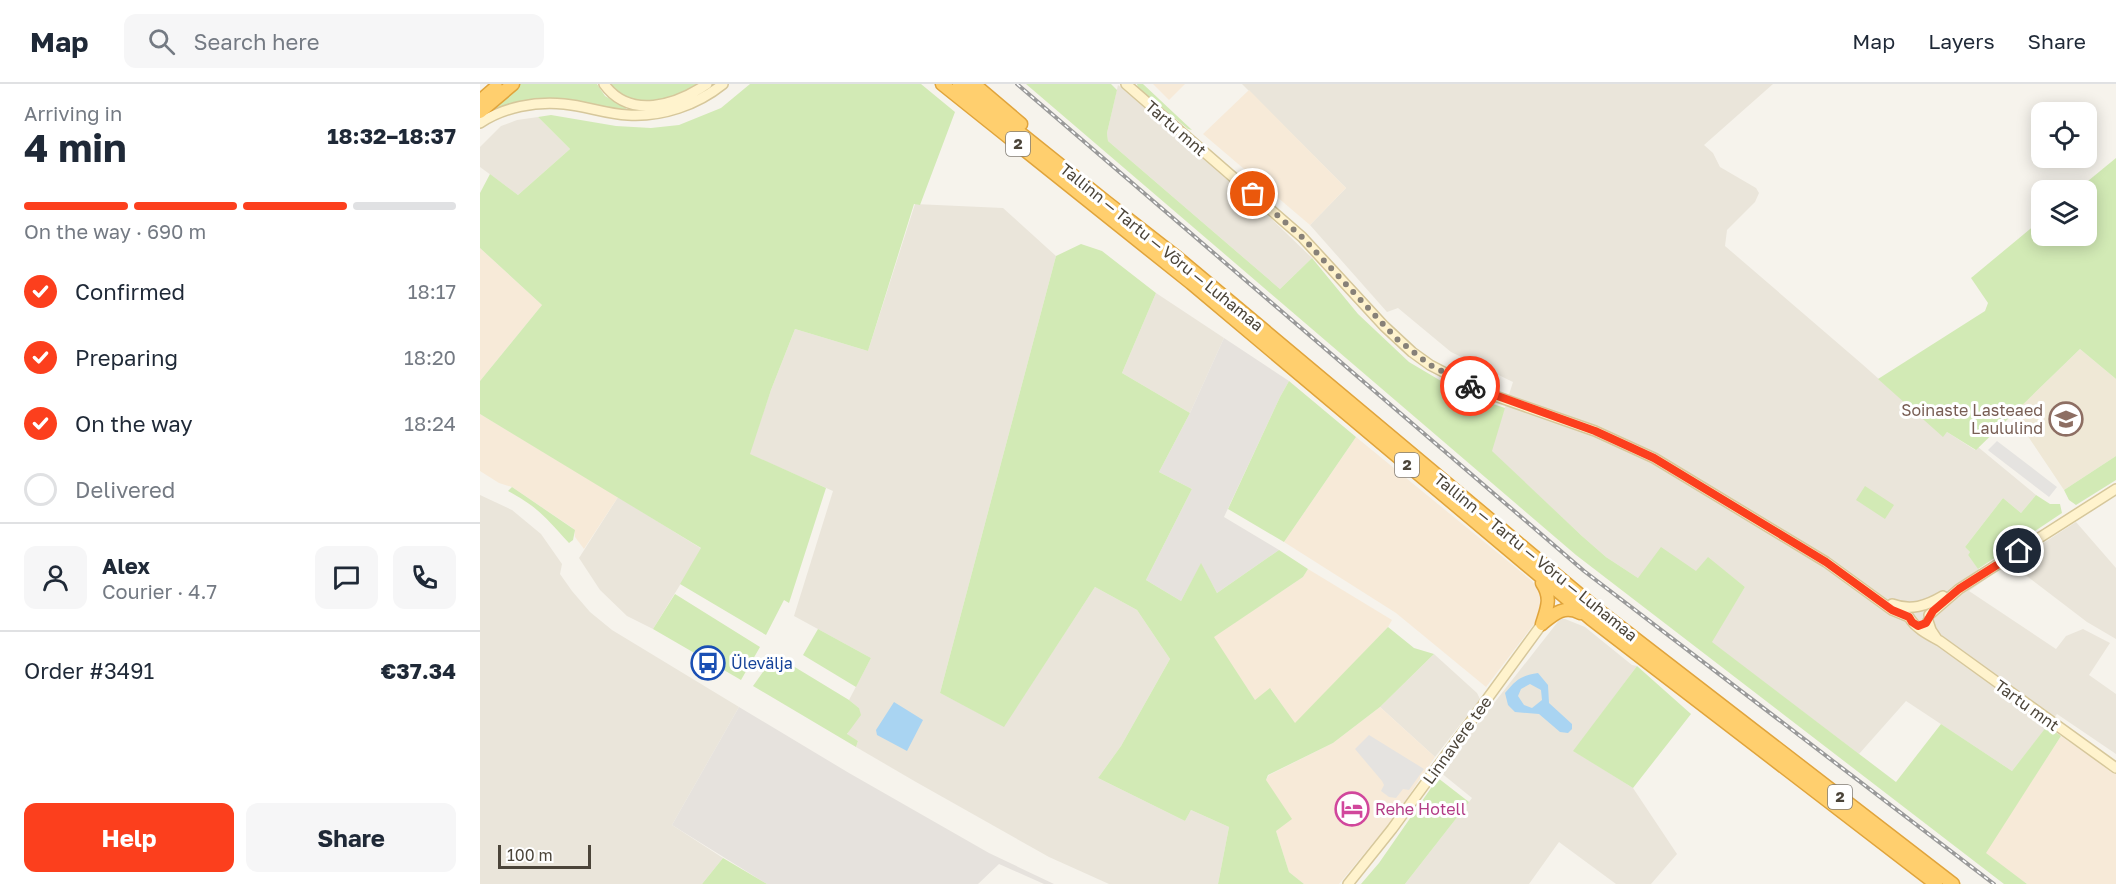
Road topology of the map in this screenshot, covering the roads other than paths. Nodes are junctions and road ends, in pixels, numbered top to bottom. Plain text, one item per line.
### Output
1 (487, 84) edge
2 (499, 84) edge
3 (513, 84) edge
4 (604, 84) edge
5 (707, 84) edge
6 (723, 84) edge
7 (942, 84) edge
8 (959, 84) edge
9 (974, 84) edge
10 (1126, 84) edge
11 (480, 92) edge
12 (480, 100) edge
13 (480, 112) edge
14 (480, 123) edge
15 (1105, 201) junction
16 (2116, 489) edge
17 (1532, 571) junction
18 (1959, 589) junction
19 (1914, 610) junction
20 (1929, 618) junction
21 (1591, 619) junction
22 (1542, 624) junction
23 (1918, 626) junction
24 (1939, 640) junction
25 (2116, 768) edge
26 (1348, 884) edge
27 (1936, 884) edge
28 (1953, 884) edge

1 - 11 highway
2 - 12 highway
3 - 13 highway
4 - 5 street
6 - 14 street
7 - 17 highway, Tallinn — Tartu — Võru — Luhamaa / 2
8 - 15 highway, Tallinn — Tartu — Võru — Luhamaa / 2
9 - 15 highway
10 - 19 street, Tartu mnt
15 - 28 highway, Tallinn — Tartu — Võru — Luhamaa / 2
16 - 18 street
17 - 21 highway, Tallinn — Tartu — Võru — Luhamaa / 2
17 - 22 highway
18 - 19 street
18 - 20 street
19 - 20 street
19 - 23 street
20 - 23 street
20 - 24 street, Tartu mnt
21 - 22 highway
21 - 27 highway, Tallinn — Tartu — Võru — Luhamaa / 2
22 - 26 street, Linnavere tee
23 - 24 street, Tartu mnt
24 - 25 street, Tartu mnt

